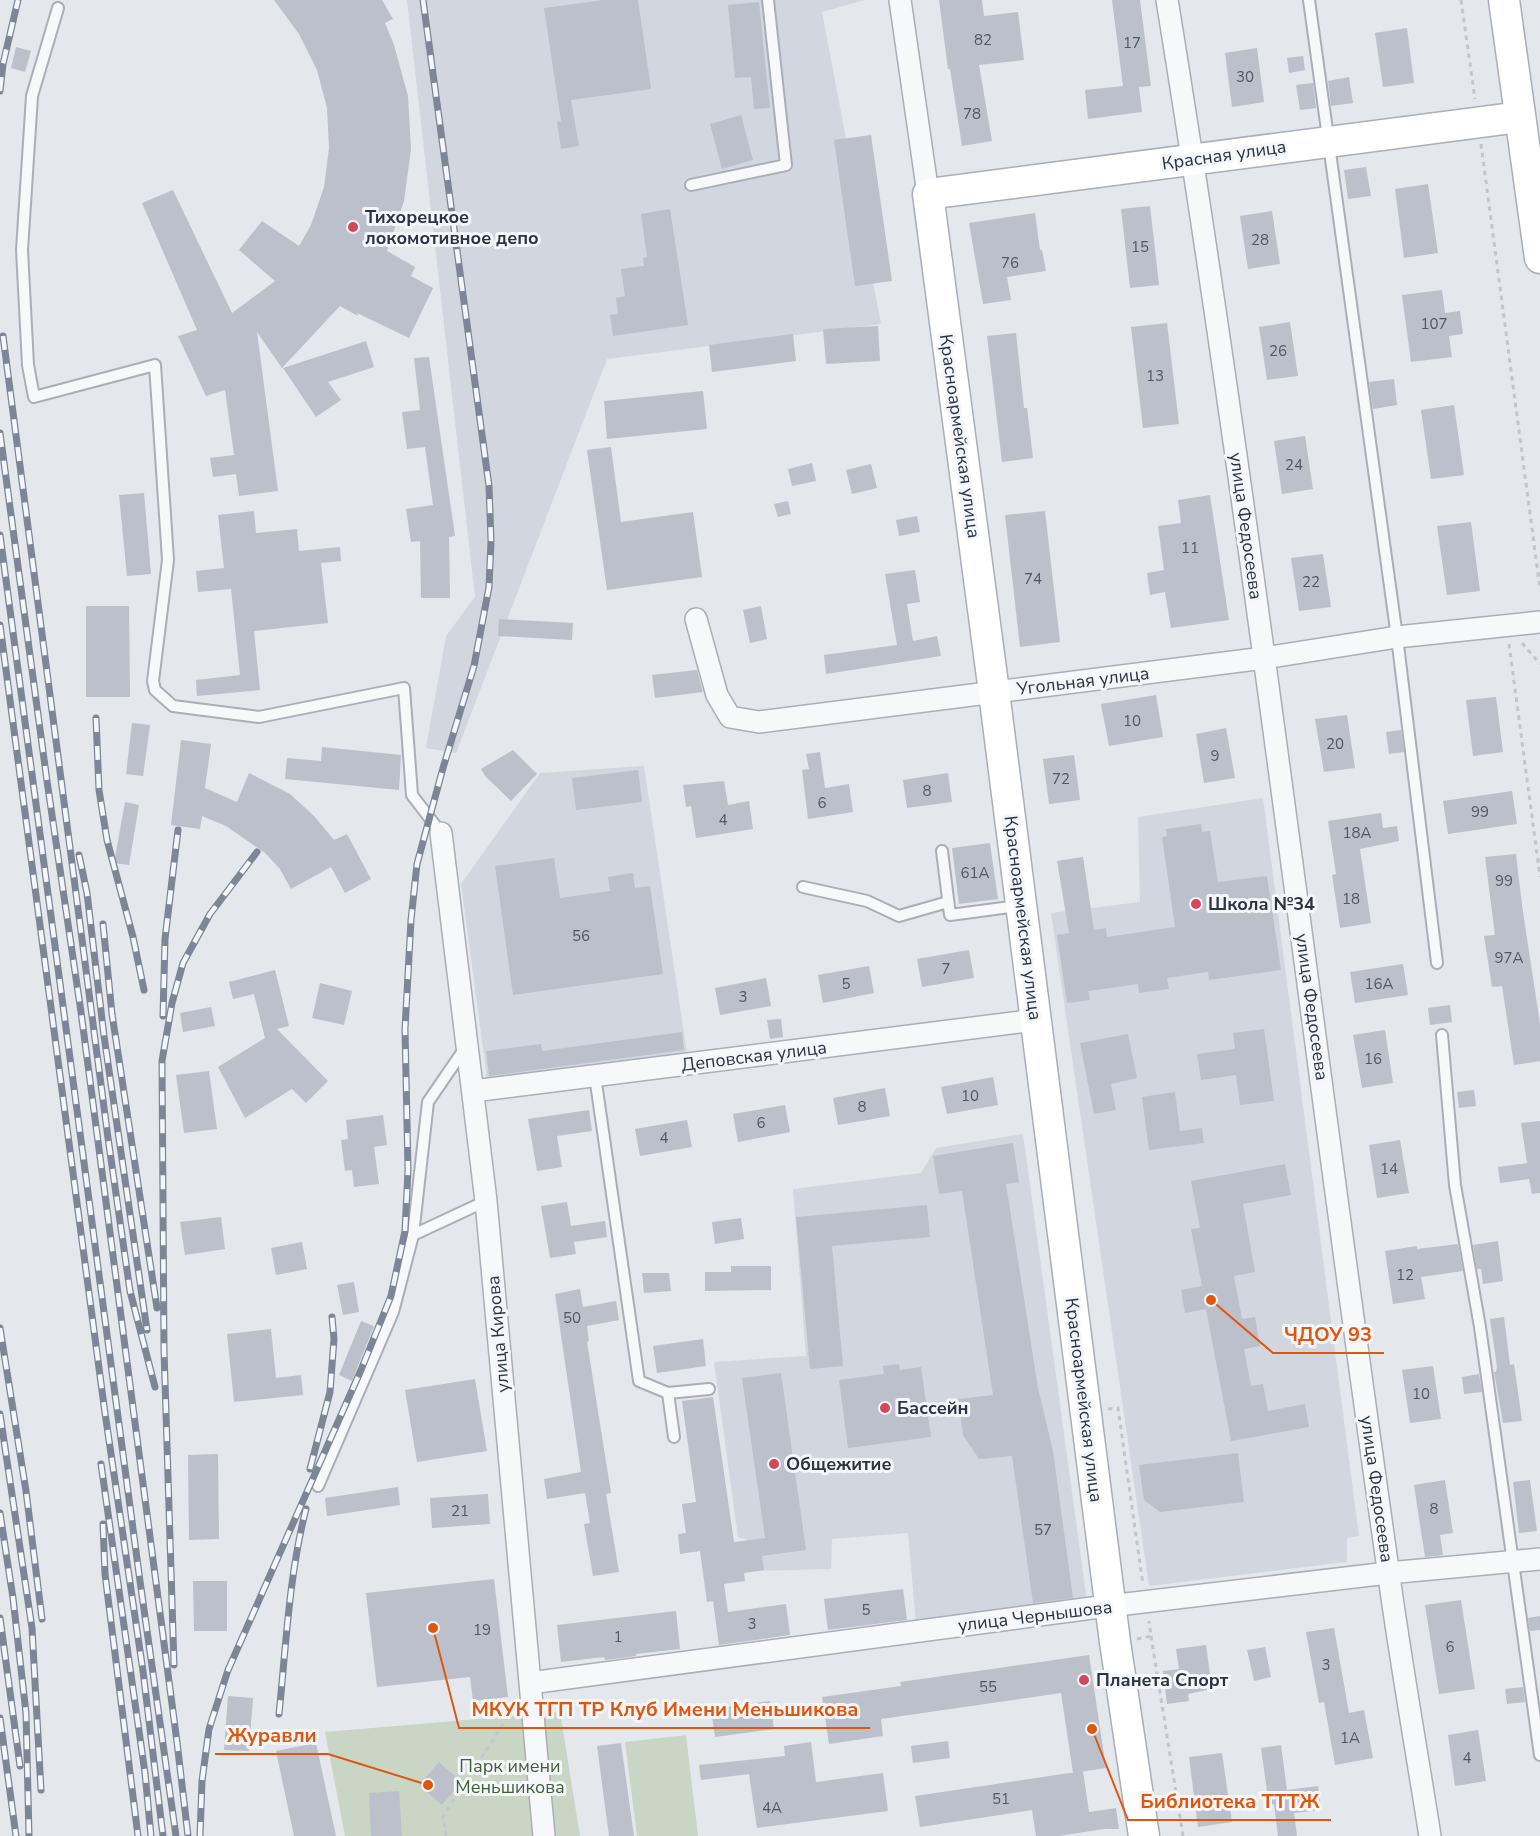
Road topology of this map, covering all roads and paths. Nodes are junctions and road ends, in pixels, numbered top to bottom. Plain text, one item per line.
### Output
1 (768, 0) edge
2 (900, 0) edge
3 (1167, 0) edge
4 (1309, 0) edge
5 (1461, 0) edge
6 (1504, 0) edge
7 (58, 8) dead end
8 (1520, 117) junction
9 (1478, 122) junction
10 (1328, 142) junction
11 (1193, 159) junction
12 (1534, 160) edge
13 (691, 185) dead end
14 (928, 194) junction
15 (1540, 258) edge
16 (1540, 589) edge
17 (696, 619) dead end
18 (1540, 622) edge
19 (1506, 625) junction
20 (1397, 637) junction
21 (1264, 658) junction
22 (1540, 664) edge
23 (994, 692) junction
24 (441, 833) joint
25 (942, 851) dead end
26 (1540, 877) edge
27 (803, 887) dead end
28 (948, 902) junction
29 (1022, 906) junction
30 (1437, 963) dead end
31 (1036, 1020) junction
32 (1442, 1035) dead end
33 (467, 1045) junction
34 (595, 1076) junction
35 (472, 1091) junction
36 (486, 1201) junction
37 (413, 1235) junction
38 (709, 1389) dead end
39 (668, 1393) junction
40 (1118, 1408) dead end
41 (674, 1437) dead end
42 (318, 1486) dead end
43 (1540, 1558) edge
44 (1513, 1562) junction
45 (1388, 1573) junction
46 (1147, 1602) junction
47 (1112, 1606) junction
48 (1151, 1636) junction
49 (1114, 1642) junction
50 (530, 1683) junction
51 (1540, 1755) edge
52 (446, 1836) edge
53 (544, 1836) edge
54 (1144, 1836) edge
55 (1183, 1836) edge
56 (1430, 1836) edge

1 - 13 lane
2 - 14 street, Красноармейская улица
3 - 11 street, улица Федосеева
4 - 10 lane
5 - 9 path
6 - 8 street
7 - 24 lane
8 - 9 street, Красная улица
8 - 12 street
9 - 10 street, Красная улица
9 - 16 path
10 - 11 street, Красная улица
10 - 20 lane
11 - 14 street, Красная улица
11 - 21 street, улица Федосеева
12 - 15 street
14 - 23 street, Красноармейская улица
17 - 23 street, Угольная улица
18 - 19 street, Угольная улица
19 - 20 street, Угольная улица
19 - 22 path
19 - 26 path
20 - 21 street, Угольная улица
20 - 30 lane
21 - 23 street, Угольная улица
21 - 45 street, улица Федосеева
23 - 29 street, Красноармейская улица
24 - 33 street, улица Кирова
25 - 28 lane
27 - 28 lane
28 - 29 lane
29 - 31 street, Красноармейская улица
31 - 34 street, Деповская улица
31 - 47 street, Красноармейская улица
32 - 44 lane
33 - 35 street, улица Кирова
33 - 37 lane
34 - 35 street, Деповская улица
34 - 39 lane
35 - 36 street, улица Кирова
36 - 37 lane
36 - 50 street, улица Кирова
37 - 42 lane
38 - 39 lane
39 - 41 lane
40 - 46 path
43 - 44 street, улица Чернышова
44 - 45 street, улица Чернышова
44 - 51 lane
45 - 46 street, улица Чернышова
45 - 56 street, улица Федосеева
46 - 47 street, улица Чернышова
46 - 48 path
47 - 49 street, Красноармейская улица
47 - 50 street, улица Чернышова
48 - 49 path
48 - 55 path
49 - 54 street, Красноармейская улица
50 - 52 path
50 - 53 street, улица Кирова

